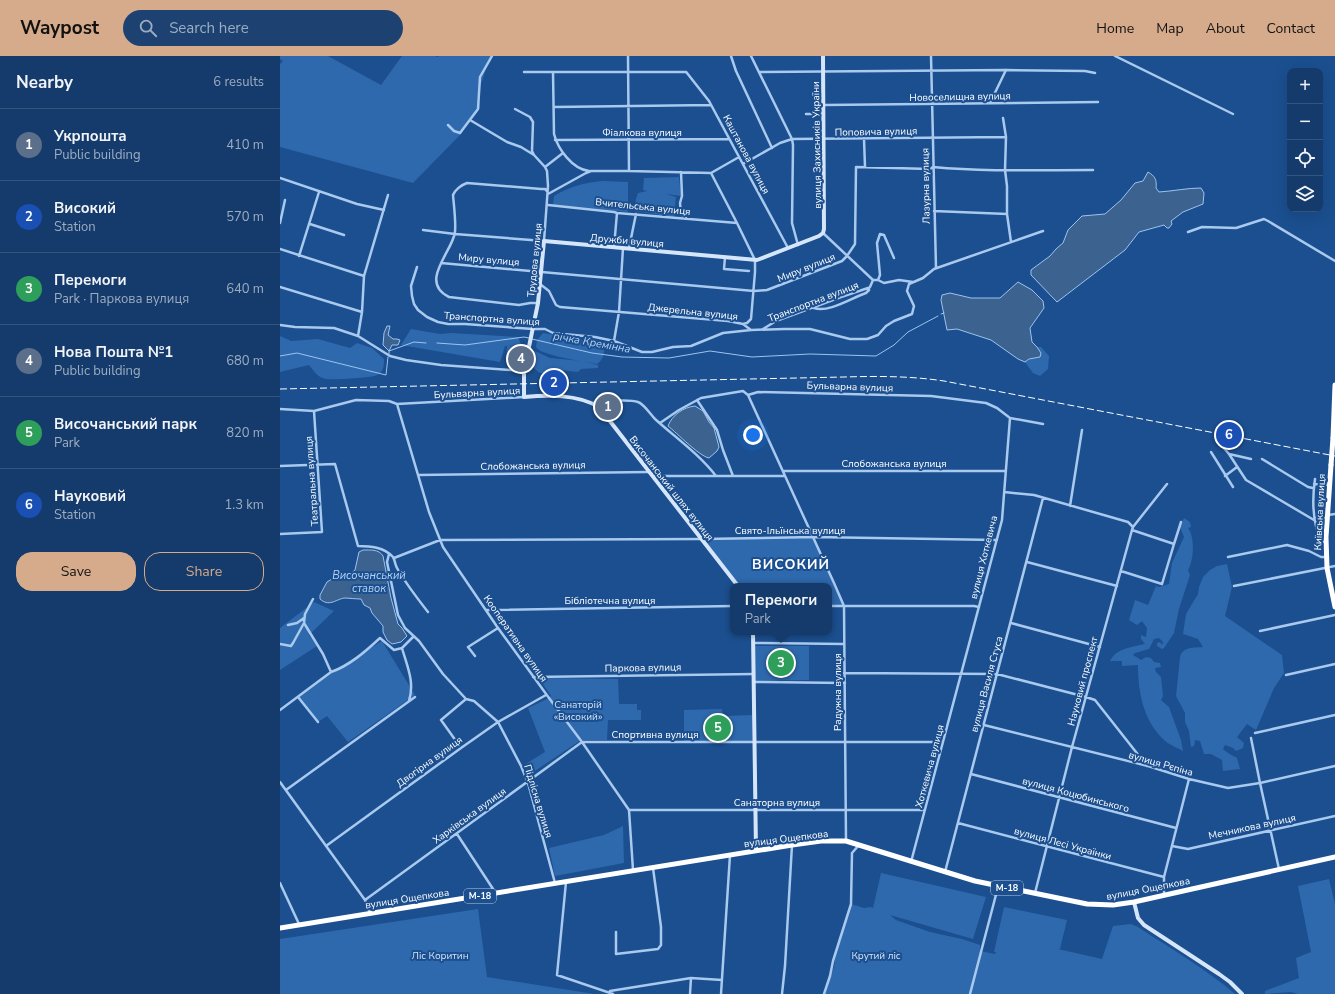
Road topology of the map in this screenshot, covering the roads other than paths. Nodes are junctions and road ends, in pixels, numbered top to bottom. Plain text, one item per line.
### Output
1 (492, 56) edge
2 (628, 56) edge
3 (731, 56) edge
4 (751, 56) edge
5 (823, 56) edge
6 (930, 56) edge
7 (1115, 56) edge
8 (1006, 70) junction
9 (823, 71) junction
10 (931, 71) junction
11 (524, 72) dead end
12 (553, 72) junction
13 (759, 72) junction
14 (629, 73) junction
15 (1095, 73) dead end
16 (1098, 102) dead end
17 (990, 104) junction
18 (711, 105) junction
19 (932, 105) junction
20 (629, 106) junction
21 (823, 106) junction
22 (554, 107) junction
23 (515, 109) dead end
24 (806, 114) dead end
25 (823, 114) junction
26 (1233, 114) dead end
27 (1004, 118) dead end
28 (470, 120) junction
29 (448, 125) dead end
30 (1006, 137) junction
31 (932, 138) junction
32 (729, 139) junction
33 (792, 139) junction
34 (823, 139) junction
35 (864, 139) junction
36 (555, 140) junction
37 (628, 140) junction
38 (772, 148) junction
39 (563, 153) junction
40 (534, 155) junction
41 (739, 157) junction
42 (743, 164) junction
43 (545, 167) junction
44 (865, 167) junction
45 (933, 167) junction
46 (1005, 170) junction
47 (1093, 170) dead end
48 (629, 171) junction
49 (591, 172) junction
50 (681, 172) junction
51 (711, 173) junction
52 (280, 178) edge
53 (320, 192) junction
54 (547, 192) junction
55 (388, 195) dead end
56 (285, 200) dead end
57 (548, 205) junction
58 (384, 210) junction
59 (934, 211) junction
60 (281, 212) edge
61 (617, 213) junction
62 (636, 214) junction
63 (1007, 214) junction
64 (686, 219) junction
65 (280, 223) edge
66 (737, 223) junction
67 (310, 224) junction
68 (424, 230) dead end
69 (1043, 231) dead end
70 (1188, 232) dead end
71 (823, 233) junction
72 (455, 234) junction
73 (344, 235) dead end
74 (544, 241) junction
75 (1012, 242) junction
76 (798, 245) junction
77 (614, 247) junction
78 (623, 248) junction
79 (629, 248) junction
80 (789, 248) junction
81 (280, 249) edge
82 (299, 256) junction
83 (848, 256) junction
84 (725, 257) junction
85 (894, 258) dead end
86 (755, 260) junction
87 (1335, 261) edge
88 (441, 263) junction
89 (417, 267) dead end
90 (936, 268) junction
91 (749, 271) dead end
92 (541, 272) junction
93 (364, 276) junction
94 (621, 279) junction
95 (873, 280) junction
96 (878, 280) junction
97 (912, 282) junction
98 (540, 284) junction
99 (280, 287) edge
100 (869, 288) junction
101 (754, 291) junction
102 (538, 303) junction
103 (814, 308) junction
104 (362, 312) junction
105 (619, 312) junction
106 (743, 324) junction
107 (280, 325) edge
108 (533, 329) junction
109 (751, 330) junction
110 (761, 330) junction
111 (358, 336) junction
112 (614, 341) junction
113 (524, 371) junction
114 (1335, 385) edge
115 (748, 395) junction
116 (524, 397) junction
117 (697, 400) junction
118 (592, 403) junction
119 (397, 404) junction
120 (1334, 406) edge
121 (280, 409) edge
122 (314, 411) junction
123 (1010, 418) junction
124 (660, 423) junction
125 (1044, 424) dead end
126 (1082, 430) dead end
127 (1223, 447) dead end
128 (1211, 452) dead end
129 (1229, 454) junction
130 (1251, 459) dead end
131 (1262, 459) dead end
132 (318, 464) junction
133 (280, 466) edge
134 (1237, 467) junction
135 (782, 471) junction
136 (1006, 471) junction
137 (649, 472) junction
138 (418, 475) junction
139 (653, 476) junction
140 (716, 476) junction
141 (733, 476) junction
142 (785, 476) junction
143 (1225, 476) junction
144 (1315, 479) dead end
145 (1167, 484) dead end
146 (1329, 485) junction
147 (1314, 486) junction
148 (1232, 487) dead end
149 (1004, 492) junction
150 (1043, 498) junction
151 (1070, 506) junction
152 (1335, 514) edge
153 (1326, 516) junction
154 (1314, 519) junction
155 (1182, 522) dead end
156 (1133, 527) junction
157 (1132, 530) junction
158 (280, 534) edge
159 (813, 537) junction
160 (702, 539) junction
161 (440, 540) junction
162 (996, 540) junction
163 (1326, 542) junction
164 (1174, 544) junction
165 (389, 554) junction
166 (1326, 557) junction
167 (394, 558) junction
168 (1228, 558) dead end
169 (1027, 562) junction
170 (1335, 566) edge
171 (1327, 568) junction
172 (1121, 570) junction
173 (736, 583) edge
174 (1116, 586) junction
175 (1234, 586) dead end
176 (313, 598) dead end
177 (730, 606) edge
178 (832, 606) edge
179 (844, 606) junction
180 (979, 607) junction
181 (1335, 607) edge
182 (486, 610) junction
183 (428, 612) dead end
184 (1335, 615) edge
185 (304, 618) junction
186 (304, 623) junction
187 (1011, 623) junction
188 (288, 625) dead end
189 (498, 628) junction
190 (1260, 631) dead end
191 (753, 635) edge
192 (413, 637) junction
193 (753, 643) junction
194 (280, 644) edge
195 (844, 644) junction
196 (1100, 647) junction
197 (402, 648) junction
198 (475, 656) dead end
199 (1335, 664) edge
200 (331, 672) junction
201 (844, 673) junction
202 (754, 674) junction
203 (961, 674) junction
204 (997, 674) junction
205 (1286, 675) dead end
206 (533, 677) junction
207 (754, 682) junction
208 (844, 684) junction
209 (546, 695) junction
210 (298, 697) junction
211 (415, 697) dead end
212 (1086, 697) junction
213 (466, 699) junction
214 (409, 701) junction
215 (280, 710) edge
216 (1335, 715) edge
217 (318, 722) dead end
218 (498, 722) junction
219 (984, 725) junction
220 (1255, 733) dead end
221 (1251, 738) dead end
222 (582, 742) junction
223 (754, 742) junction
224 (845, 742) junction
225 (943, 742) junction
226 (1072, 747) junction
227 (460, 748) junction
228 (1148, 766) junction
229 (1335, 766) edge
230 (971, 774) junction
231 (1189, 779) junction
232 (280, 782) edge
233 (528, 783) junction
234 (1260, 783) junction
235 (286, 790) junction
236 (1059, 798) junction
237 (629, 810) junction
238 (755, 810) junction
239 (846, 810) junction
240 (925, 810) junction
241 (1335, 816) edge
242 (958, 823) junction
243 (1176, 828) junction
244 (1270, 830) junction
245 (456, 834) junction
246 (846, 841) junction
247 (792, 845) junction
248 (859, 845) junction
249 (326, 846) junction
250 (1172, 846) junction
251 (1047, 847) junction
252 (756, 851) junction
253 (730, 855) junction
254 (1335, 857) edge
255 (911, 862) junction
256 (653, 867) junction
257 (1279, 869) junction
258 (633, 871) junction
259 (945, 873) junction
260 (1164, 877) junction
261 (280, 882) edge
262 (566, 882) junction
263 (555, 884) junction
264 (998, 886) junction
265 (496, 893) junction
266 (1035, 894) junction
267 (1164, 895) junction
268 (365, 900) junction
269 (1134, 902) junction
270 (370, 913) junction
271 (299, 925) junction
272 (280, 928) edge
273 (616, 932) dead end
274 (691, 978) junction
275 (722, 980) junction
276 (608, 992) junction
277 (614, 994) edge
278 (690, 994) edge
279 (721, 994) edge
280 (782, 994) edge
281 (824, 994) edge
282 (970, 994) edge
283 (1242, 994) edge

1 - 28 street
2 - 14 street
3 - 38 street
4 - 13 street
5 - 9 street, вулиця Захисників України
6 - 10 street, Лазурна вулиця
7 - 26 street
8 - 10 street
8 - 15 street
8 - 17 street
9 - 10 street
9 - 13 street
9 - 21 street, вулиця Захисників України
10 - 19 street, Лазурна вулиця
11 - 12 street
12 - 14 street
12 - 22 street
13 - 33 street
14 - 18 street, Каштанова вулиця
14 - 20 street
16 - 17 street, Новоселищна вулиця
17 - 19 street, Новоселищна вулиця
18 - 20 street
18 - 32 street, Каштанова вулиця
19 - 21 street, Новоселищна вулиця
19 - 31 street, Лазурна вулиця
20 - 22 street
20 - 37 street
21 - 25 street, вулиця Захисників України
22 - 36 street
23 - 40 street
24 - 25 street
25 - 34 street, вулиця Захисників України
27 - 30 street
28 - 29 street
28 - 40 street
30 - 31 street, Поповича вулиця
30 - 46 street
31 - 35 street, Поповича вулиця
31 - 45 street, Лазурна вулиця
32 - 37 street, Фіалкова вулиця
32 - 41 street, Каштанова вулиця
33 - 34 street, Поповича вулиця
33 - 38 street
33 - 76 street
34 - 35 street, Поповича вулиця
34 - 71 street, вулиця Захисників України
35 - 44 street
36 - 37 street, Фіалкова вулиця
36 - 39 street
37 - 48 street
38 - 42 street
39 - 43 street
39 - 49 street
40 - 43 street
41 - 42 street, Каштанова вулиця
41 - 51 street
42 - 80 street, Каштанова вулиця
43 - 54 street, Трудова вулиця
44 - 45 street
44 - 83 street, Миру вулиця
45 - 46 street
45 - 59 street, Лазурна вулиця
46 - 47 street
46 - 63 street
48 - 49 street
48 - 50 street
49 - 54 street
50 - 51 street
50 - 64 street
51 - 66 street
52 - 53 street
53 - 58 street
53 - 67 street
54 - 57 street, Трудова вулиця
54 - 72 street
55 - 58 street
56 - 60 street
57 - 61 street, Вчительська вулиця
57 - 74 street, Трудова вулиця
58 - 93 street
59 - 63 street
59 - 90 street, Лазурна вулиця
60 - 65 street
61 - 62 street, Вчительська вулиця
61 - 77 street
62 - 64 street, Вчительська вулиця
62 - 79 street
63 - 75 street
64 - 66 street, Вчительська вулиця
66 - 86 street
67 - 73 street
67 - 82 street
68 - 72 street, Дружби вулиця
69 - 75 street
70 - 87 street
71 - 76 street, Дружби вулиця
71 - 83 street
72 - 74 street, Дружби вулиця
72 - 88 street
74 - 77 street, Дружби вулиця
74 - 92 street, Трудова вулиця
75 - 90 street
76 - 80 street, Дружби вулиця
77 - 78 street, Дружби вулиця
78 - 79 street, Дружби вулиця
78 - 94 street
79 - 84 street, Дружби вулиця
80 - 86 street, Дружби вулиця
81 - 82 street
82 - 93 street
83 - 95 street
83 - 101 street, Миру вулиця
84 - 86 street, Дружби вулиця
84 - 91 street
85 - 96 street
86 - 101 street
88 - 92 street, Миру вулиця
88 - 102 street
89 - 108 street, Транспортна вулиця
90 - 97 street
92 - 94 street, Миру вулиця
92 - 98 street, Трудова вулиця
93 - 104 street
94 - 101 street, Миру вулиця
94 - 105 street
95 - 96 street
95 - 100 street, Транспортна вулиця
96 - 97 street
97 - 110 street
98 - 102 street, Трудова вулиця
98 - 105 street, Джерельна вулиця
99 - 104 street
100 - 103 street, Транспортна вулиця
100 - 103 street
101 - 106 street
102 - 108 street, Трудова вулиця
103 - 110 street, Транспортна вулиця
104 - 111 street
105 - 106 street, Джерельна вулиця
105 - 112 street
106 - 109 street, Джерельна вулиця
107 - 111 street
108 - 112 street, Транспортна вулиця
108 - 113 street, Трудова вулиця
109 - 110 street
109 - 112 street, Транспортна вулиця
111 - 113 street
113 - 116 street, Трудова вулиця
114 - 120 highway, Київська вулиця
115 - 117 street, Бульварна вулиця
115 - 123 street, Бульварна вулиця
115 - 135 street, Радужна вулиця
116 - 118 street, Бульварна вулиця
116 - 119 street, Бульварна вулиця
117 - 124 street, Бульварна вулиця
117 - 141 street
118 - 124 street, Бульварна вулиця
118 - 137 street, Височанський шлях вулиця
119 - 122 street, Бульварна вулиця
119 - 138 street, Кооперативна вулиця
120 - 146 highway, Київська вулиця, bridge
121 - 122 street, Бульварна вулиця
122 - 132 street, Театральна вулиця
123 - 125 street, Бульварна вулиця
123 - 136 street, вулиця Хоткевича
124 - 140 street
126 - 151 street
127 - 129 street
128 - 143 street
129 - 130 street
129 - 134 street
131 - 147 street
132 - 133 street
132 - 158 street, Театральна вулиця
132 - 165 street
134 - 143 street
134 - 154 street
135 - 136 street, Слобожанська вулиця
135 - 142 street, Радужна вулиця
136 - 149 street, вулиця Хоткевича
137 - 138 street, Слобожанська вулиця
137 - 139 street, Височанський шлях вулиця
138 - 161 street, Кооперативна вулиця
139 - 140 street
139 - 160 street, Височанський шлях вулиця
140 - 141 street
141 - 142 street
142 - 159 street, Радужна вулиця
143 - 148 street
144 - 147 street
145 - 156 street, Науковий проспект
146 - 147 street
146 - 153 highway, Київська вулиця
147 - 154 street
149 - 150 street
149 - 162 street, вулиця Хоткевича
150 - 151 street
150 - 169 street, вулиця Василя Стуса
151 - 156 street
152 - 153 street
153 - 154 street
153 - 163 highway, Київська вулиця
154 - 163 street
155 - 164 street
156 - 157 street, Науковий проспект
157 - 164 street
157 - 172 street, Науковий проспект
159 - 160 street, Свято-Ільїнська вулиця
159 - 162 street, Свято-Ільїнська вулиця
159 - 179 street, Радужна вулиця
160 - 161 street, Свято-Ільїнська вулиця
160 - 173 street, Височанський шлях вулиця
161 - 167 street
161 - 182 street, Кооперативна вулиця
162 - 180 street, вулиця Хоткевича
163 - 166 highway, Київська вулиця
164 - 172 street
165 - 167 street
165 - 192 street
166 - 168 street
166 - 171 highway, Київська вулиця
167 - 183 street
169 - 174 street
169 - 187 street, вулиця Василя Стуса
170 - 171 street
171 - 175 street
171 - 181 highway, Київська вулиця
172 - 174 street, Науковий проспект
174 - 196 street, Науковий проспект
176 - 185 street
177 - 182 street, Бібліотечна вулиця
178 - 179 street
179 - 180 street
179 - 195 street, Радужна вулиця
180 - 203 street, вулиця Хоткевича
182 - 189 street, Кооперативна вулиця
184 - 190 street
185 - 186 street
185 - 188 street
186 - 194 street
186 - 200 street
187 - 196 street
187 - 204 street, вулиця Василя Стуса
189 - 198 street
189 - 206 street, Кооперативна вулиця
191 - 193 street
192 - 197 street
192 - 213 street, Підлісна вулиця
193 - 195 street
193 - 202 street
195 - 201 street, Радужна вулиця
196 - 212 street, Науковий проспект
197 - 200 street
197 - 214 street
199 - 205 street
200 - 210 street
201 - 203 street
201 - 208 street, Радужна вулиця
202 - 206 street, Паркова вулиця
202 - 207 street
203 - 204 street
203 - 225 street, Хоткевича вулиця
204 - 212 street
204 - 219 street, вулиця Василя Стуса
206 - 209 street, Кооперативна вулиця
207 - 208 street
207 - 223 street
208 - 224 street, Радужна вулиця
209 - 218 street, Двогірна вулиця
209 - 222 street, Кооперативна вулиця
210 - 215 street
210 - 217 street
211 - 214 street
212 - 226 street, Науковий проспект
212 - 228 street
213 - 218 street, Підлісна вулиця
213 - 227 street
214 - 235 street
216 - 220 street
218 - 227 street, Двогірна вулиця
218 - 233 street, Підлісна вулиця
219 - 226 street, вулиця Рєпіна
219 - 230 street, вулиця Василя Стуса
221 - 234 street
222 - 223 street, Спортивна вулиця
222 - 233 street, Харківська вулиця
222 - 237 street, Кооперативна вулиця
223 - 224 street, Спортивна вулиця
223 - 238 street
224 - 225 street, Спортивна вулиця
224 - 239 street, Радужна вулиця
225 - 240 street, Хоткевича вулиця
226 - 228 street, вулиця Рєпіна
226 - 236 street, Науковий проспект
227 - 249 street, Двогірна вулиця
228 - 231 street, вулиця Рєпіна
229 - 234 street, вулиця Рєпіна
230 - 236 street, вулиця Коцюбинського
230 - 242 street, вулиця Василя Стуса
231 - 234 street, вулиця Рєпіна
231 - 243 street
232 - 235 street
233 - 245 street, Харківська вулиця
233 - 263 street, Підлісна вулиця
234 - 244 street
235 - 249 street
236 - 243 street, вулиця Коцюбинського
236 - 251 street, Науковий проспект
237 - 238 street, Санаторна вулиця
237 - 258 street
238 - 239 street, Санаторна вулиця
238 - 252 street
239 - 240 street, Санаторна вулиця
239 - 246 street, Радужна вулиця
240 - 255 street, Хоткевича вулиця
241 - 244 street, Мечникова вулиця
242 - 251 street, вулиця Лесі Українки
242 - 259 street, вулиця Василя Стуса
243 - 250 street
244 - 250 street, Мечникова вулиця
244 - 257 street
245 - 265 street
245 - 268 street, Харківська вулиця
246 - 247 highway, вулиця Ощепкова / М-18
246 - 248 highway, вулиця Ощепкова / М-18
247 - 252 highway, вулиця Ощепкова / М-18
247 - 280 street
248 - 255 highway, вулиця Ощепкова / М-18
248 - 281 street
249 - 268 street
250 - 260 street
251 - 260 street, вулиця Лесі Українки
251 - 266 street, Науковий проспект
252 - 253 highway, вулиця Ощепкова / М-18
253 - 256 highway, вулиця Ощепкова / М-18
253 - 275 street
254 - 257 highway, вулиця Ощепкова / М-18
255 - 259 highway, вулиця Ощепкова / М-18
256 - 258 highway, вулиця Ощепкова / М-18
256 - 273 street
257 - 267 highway, вулиця Ощепкова / М-18
258 - 262 highway, вулиця Ощепкова / М-18
259 - 264 highway, вулиця Ощепкова / М-18
260 - 267 street
261 - 271 street
262 - 263 highway, вулиця Ощепкова / М-18
262 - 276 street
263 - 265 highway, вулиця Ощепкова / М-18
264 - 266 highway, вулиця Ощепкова / М-18
264 - 282 street
265 - 270 highway, вулиця Ощепкова / М-18
266 - 269 highway, вулиця Ощепкова / М-18
267 - 269 highway, вулиця Ощепкова / М-18
268 - 270 street
269 - 283 street
270 - 271 highway, вулиця Ощепкова / М-18
271 - 272 highway, вулиця Ощепкова / М-18
274 - 275 street
274 - 276 street
274 - 278 street
275 - 279 street
276 - 277 street

